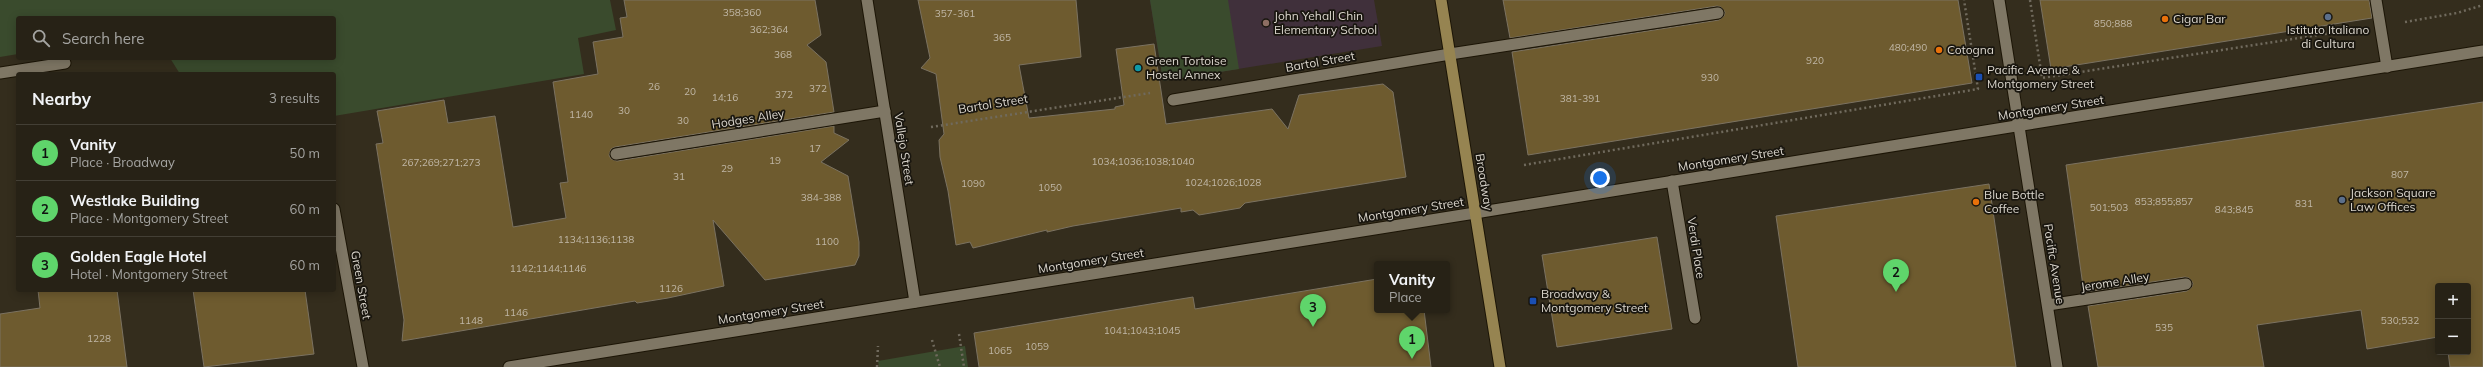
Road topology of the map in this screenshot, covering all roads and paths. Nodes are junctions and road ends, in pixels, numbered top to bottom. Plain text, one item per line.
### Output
1 (867, 0) edge
2 (1441, 0) edge
3 (1964, 0) edge
4 (1999, 0) edge
5 (2030, 0) edge
6 (2376, 0) edge
7 (2483, 4) edge
8 (1718, 13) dead end
9 (2380, 26) junction
10 (2483, 51) edge
11 (1450, 54) junction
12 (65, 63) dead end
13 (2387, 67) junction
14 (0, 73) edge
15 (1173, 100) joint
16 (885, 111) junction
17 (2019, 126) junction
18 (931, 127) dead end
19 (616, 154) dead end
20 (1524, 165) dead end
21 (1672, 181) junction
22 (1475, 213) junction
23 (336, 220) edge
24 (2186, 284) dead end
25 (915, 302) junction
26 (2048, 305) junction
27 (1695, 318) dead end
28 (959, 334) dead end
29 (932, 340) dead end
30 (878, 346) dead end
31 (363, 367) edge
32 (509, 367) edge
33 (876, 367) edge
34 (940, 367) edge
35 (964, 367) edge
36 (1500, 367) edge
37 (2057, 367) edge

1 - 16 street, Vallejo Street
2 - 11 main road, Broadway
3 - 20 path
4 - 17 street, Pacific Avenue
5 - 9 path
6 - 9 street
7 - 9 path
8 - 11 street, Bartol Street
9 - 13 street
10 - 13 street, Montgomery Street
11 - 15 street, Bartol Street
11 - 22 main road, Broadway
12 - 14 street
13 - 17 street, Montgomery Street
15 - 18 path, Bartol Street
16 - 19 street, Hodges Alley
16 - 25 street, Vallejo Street
17 - 21 street, Montgomery Street
17 - 26 street, Pacific Avenue
21 - 22 street, Montgomery Street
21 - 27 street, Verdi Place
22 - 25 street, Montgomery Street
22 - 36 main road, Broadway
23 - 31 street, Green Street
24 - 26 street, Jerome Alley
25 - 32 street, Montgomery Street
26 - 37 street, Pacific Avenue
28 - 35 path
29 - 34 path
30 - 33 path

